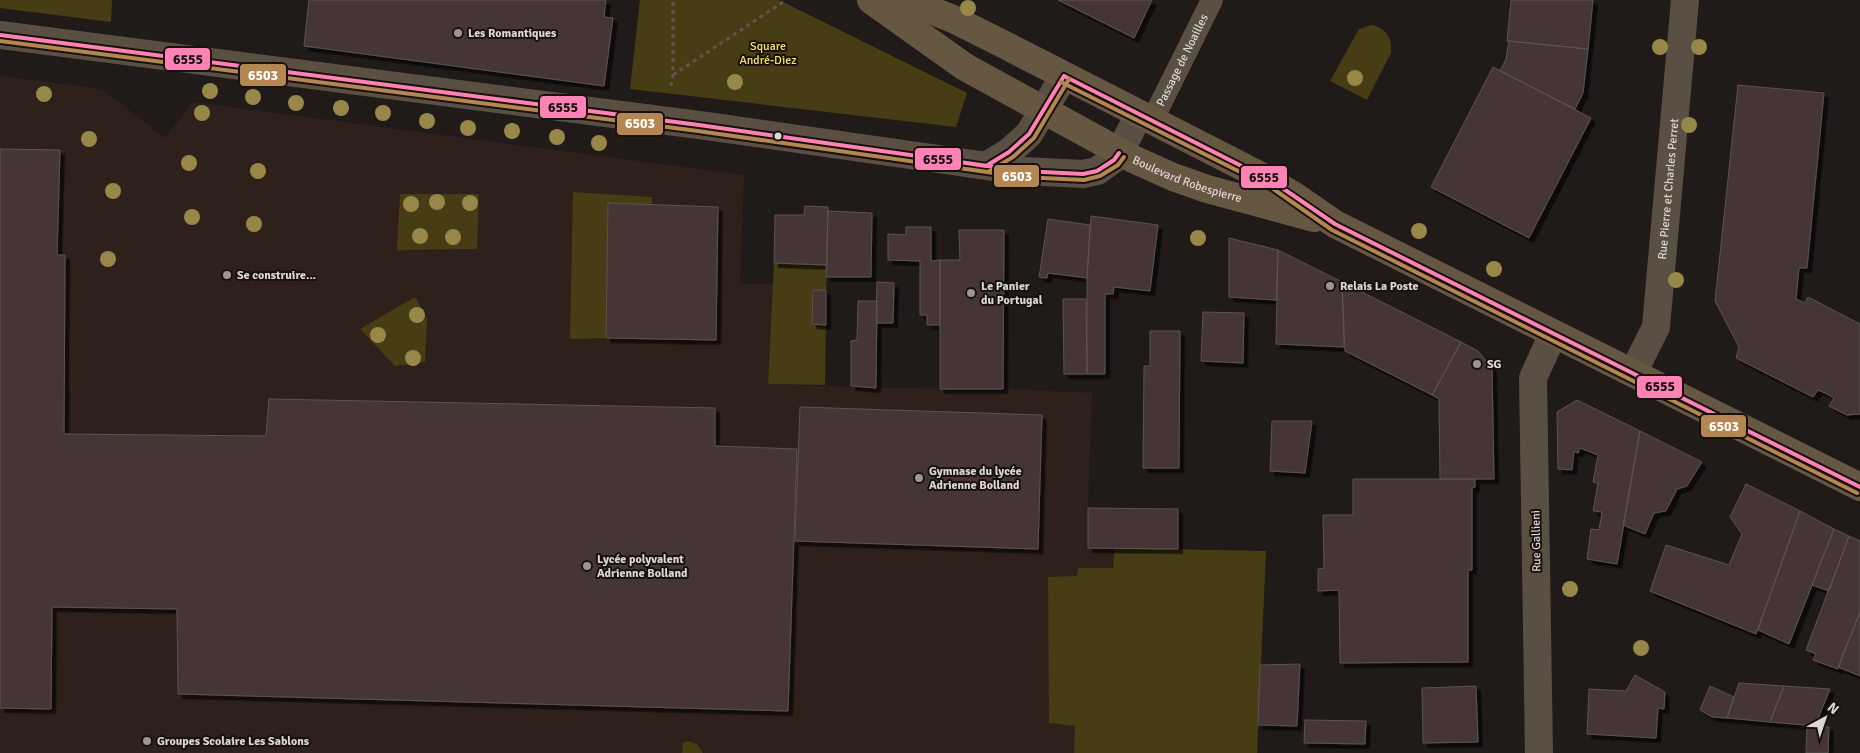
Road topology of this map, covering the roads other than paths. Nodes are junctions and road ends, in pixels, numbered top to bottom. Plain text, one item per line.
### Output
1 (871, 0) edge
2 (906, 0) edge
3 (1212, 0) edge
4 (1686, 0) edge
5 (0, 35) edge
6 (1064, 76) junction
7 (1043, 112) junction
8 (1146, 118) junction
9 (1120, 153) junction
10 (986, 166) junction
11 (1335, 224) junction
12 (1553, 334) junction
13 (1633, 374) junction
14 (1860, 486) edge
15 (1539, 753) edge

1 - 7 main road, Boulevard Robespierre
2 - 6 main road, Boulevard Robespierre
3 - 8 lane, Passage de Noailles
4 - 13 street, Rue Pierre et Charles Perret
5 - 10 street
6 - 7 street
6 - 8 main road, Boulevard Robespierre
7 - 9 main road, Boulevard Robespierre
7 - 10 street
8 - 9 street
8 - 11 main road, Boulevard Robespierre
9 - 10 street
9 - 11 main road, Boulevard Robespierre
11 - 12 main road, Boulevard Robespierre
12 - 13 main road, Boulevard Robespierre
12 - 15 street, Rue Gallieni
13 - 14 main road, Boulevard Robespierre

